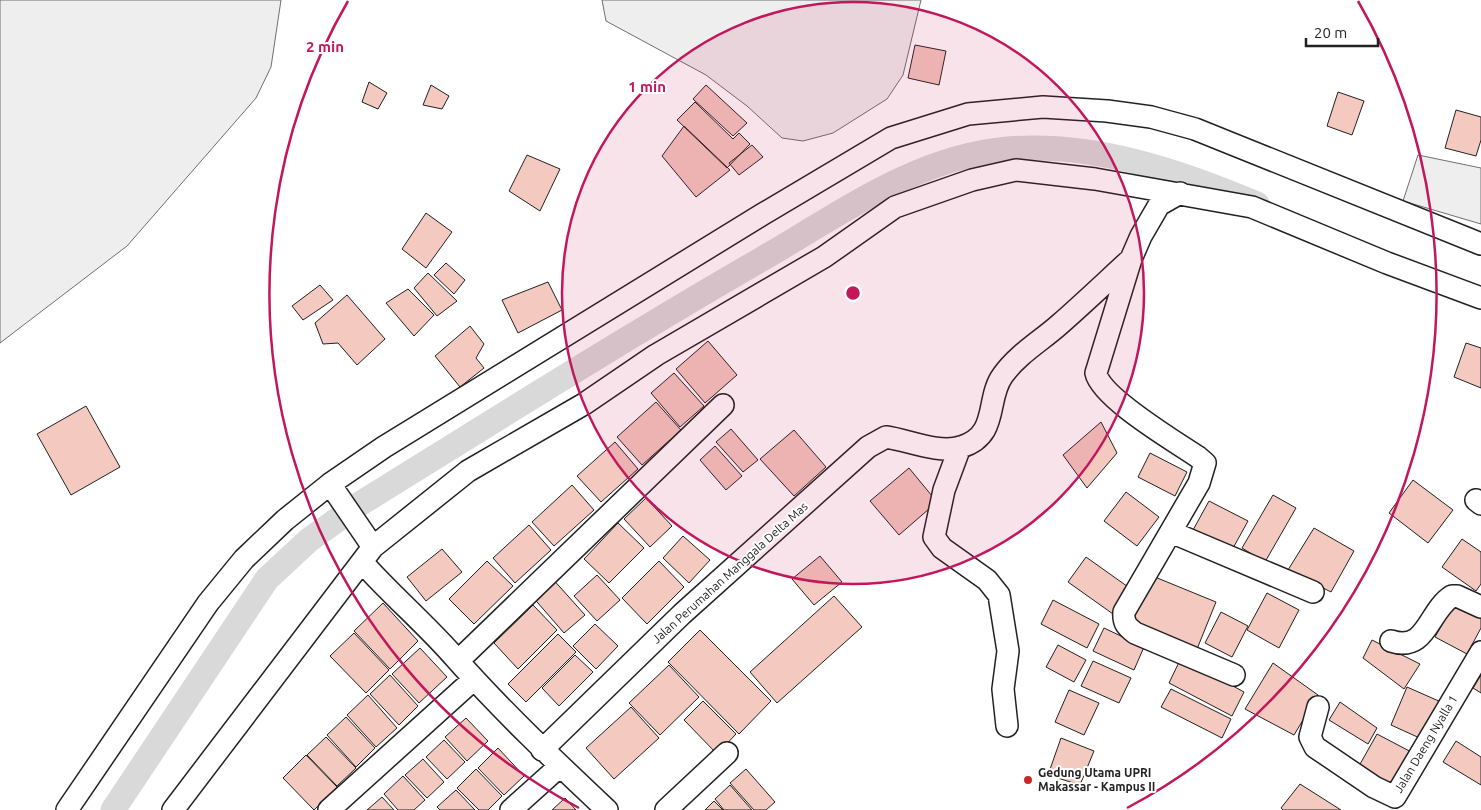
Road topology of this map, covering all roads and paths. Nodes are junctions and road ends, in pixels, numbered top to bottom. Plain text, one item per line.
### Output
1 (1180, 193) junction
2 (1481, 244) edge
3 (1130, 259) junction
4 (1481, 298) edge
5 (723, 405) dead end
6 (960, 447) junction
7 (337, 492) junction
8 (1171, 532) junction
9 (367, 554) junction
10 (1313, 592) dead end
11 (1481, 607) edge
12 (1391, 640) dead end
13 (1481, 652) edge
14 (458, 661) junction
15 (1234, 675) dead end
16 (473, 680) junction
17 (1318, 707) dead end
18 (1007, 726) dead end
19 (542, 750) junction
20 (728, 753) dead end
21 (560, 766) junction
22 (67, 810) edge
23 (173, 810) edge
24 (329, 810) edge
25 (511, 810) edge
26 (607, 810) edge
27 (666, 810) edge

1 - 3 street
1 - 4 street
1 - 9 street
2 - 7 street
3 - 6 street
3 - 8 street
5 - 14 street
6 - 18 street
6 - 19 street, Jalan Perumahan Manggala Delta Mas
7 - 9 street
7 - 22 street
8 - 10 street
8 - 15 street
9 - 14 street
9 - 23 street
11 - 12 street
13 - 17 street, Jalan Daeng Nyalla 1
14 - 16 street
16 - 19 street
16 - 24 street
19 - 21 street
20 - 27 street
21 - 25 street
21 - 26 street

